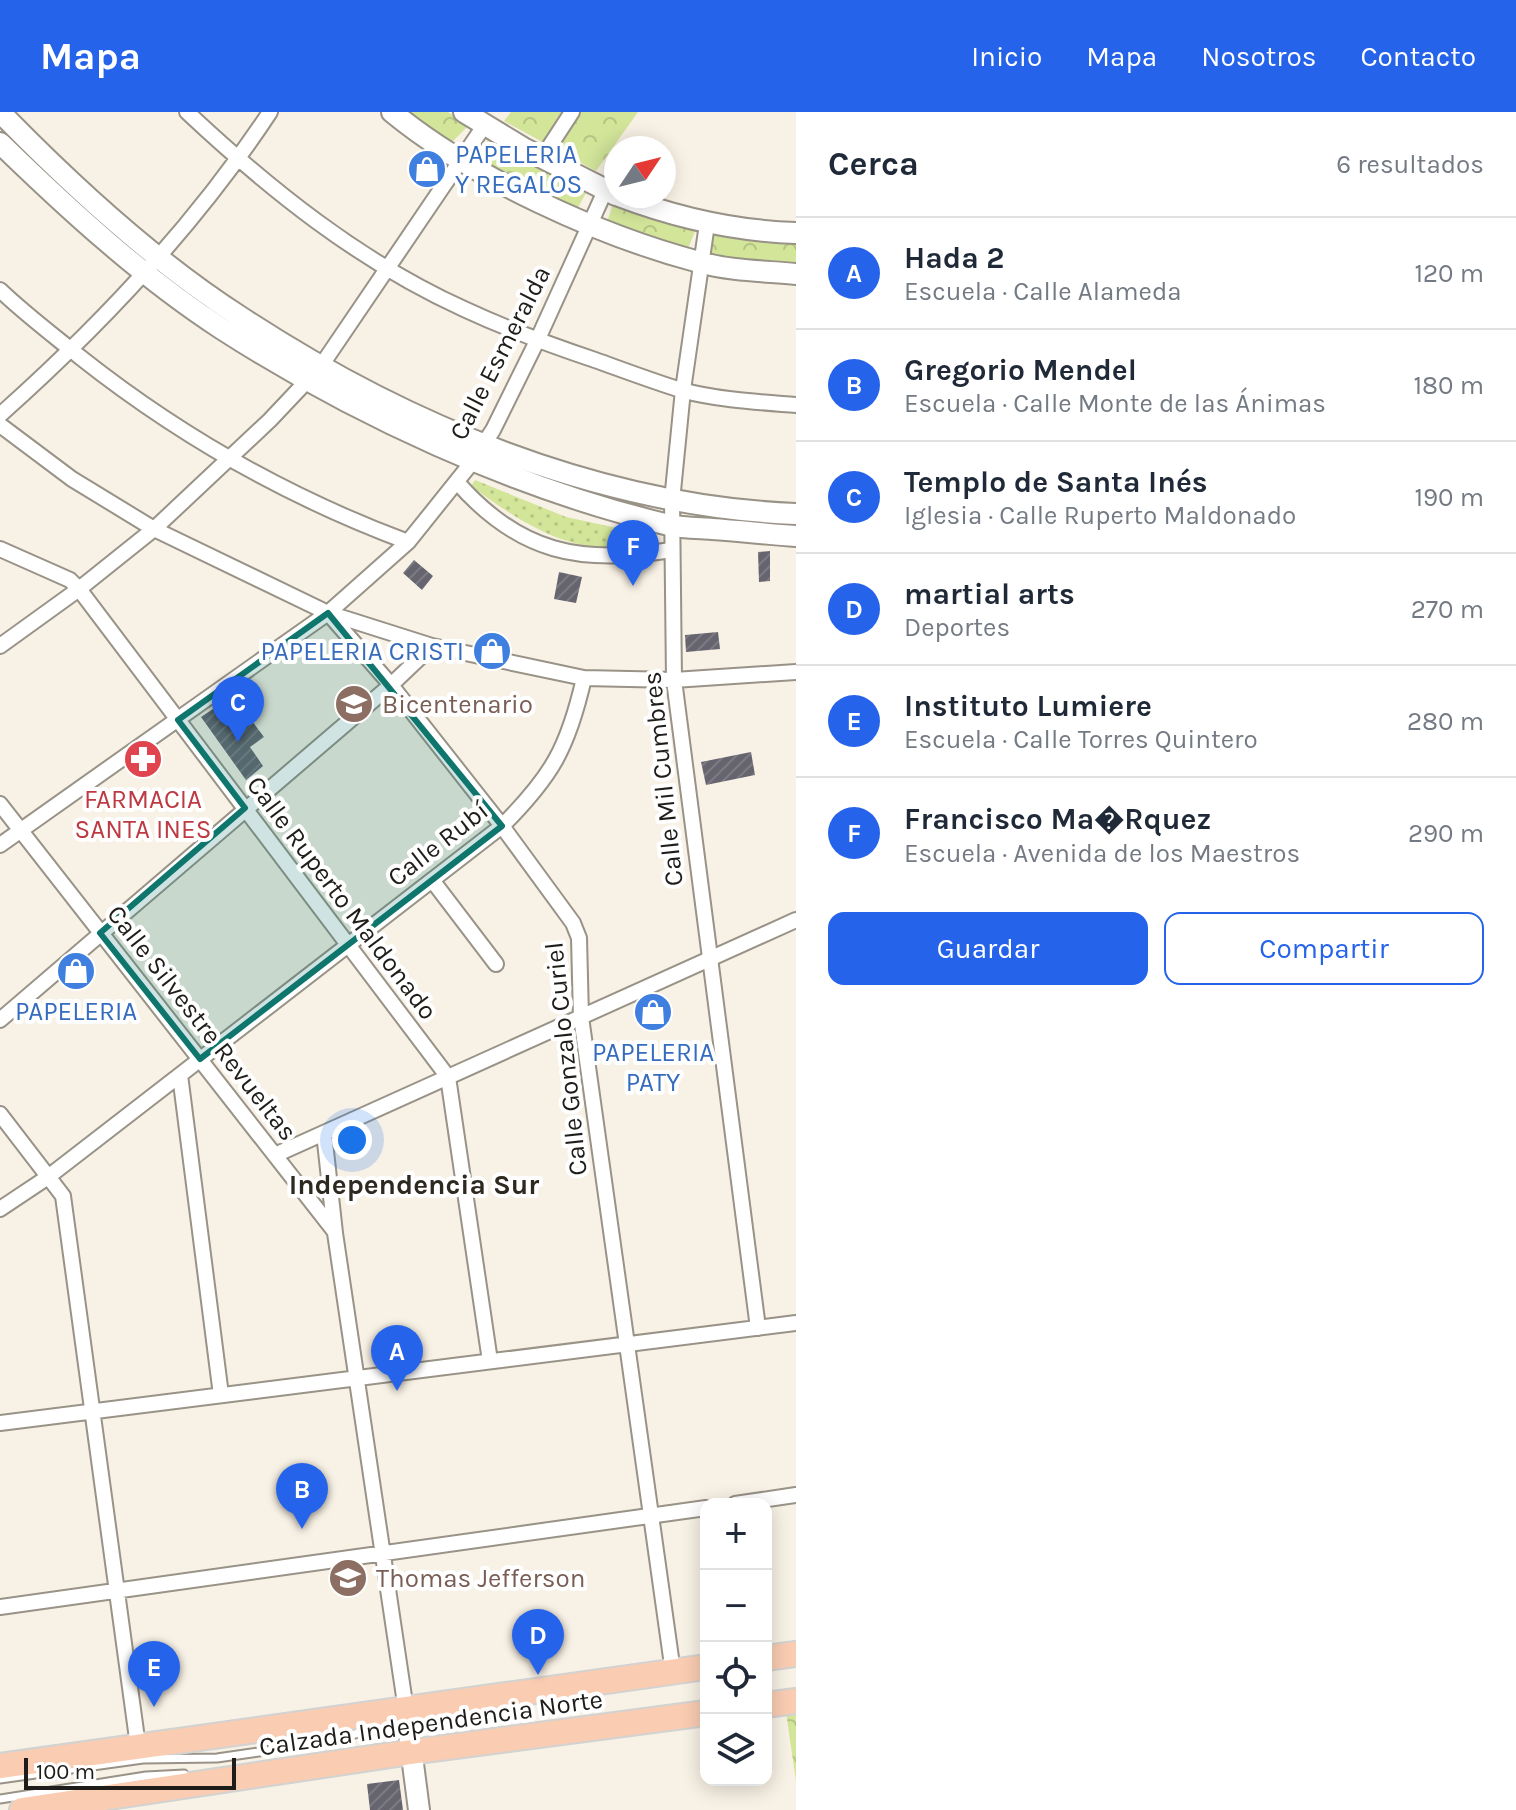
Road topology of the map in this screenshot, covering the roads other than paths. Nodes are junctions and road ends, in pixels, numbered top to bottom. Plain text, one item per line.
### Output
1 (0, 112) edge
2 (187, 112) edge
3 (270, 112) edge
4 (392, 112) edge
5 (464, 112) edge
6 (572, 112) edge
7 (484, 126) junction
8 (0, 143) edge
9 (542, 158) junction
10 (238, 160) junction
11 (461, 160) junction
12 (604, 189) edge
13 (604, 206) edge
14 (650, 208) edge
15 (707, 224) junction
16 (590, 225) junction
17 (796, 233) edge
18 (700, 263) junction
19 (152, 265) junction
20 (388, 269) junction
21 (796, 274) edge
22 (0, 290) edge
23 (537, 341) junction
24 (71, 350) junction
25 (314, 373) junction
26 (683, 390) junction
27 (796, 405) edge
28 (0, 415) edge
29 (0, 425) edge
30 (478, 452) junction
31 (230, 459) junction
32 (457, 482) junction
33 (672, 501) junction
34 (796, 514) edge
35 (672, 526) junction
36 (154, 529) junction
37 (796, 536) edge
38 (408, 542) junction
39 (0, 549) edge
40 (671, 550) junction
41 (79, 589) junction
42 (328, 613) junction
43 (0, 646) edge
44 (432, 646) junction
45 (796, 672) edge
46 (584, 678) junction
47 (674, 680) junction
48 (391, 685) junction
49 (178, 720) junction
50 (0, 804) edge
51 (245, 808) junction
52 (502, 826) junction
53 (21, 831) junction
54 (0, 845) edge
55 (432, 880) junction
56 (796, 920) edge
57 (100, 933) junction
58 (348, 945) junction
59 (709, 960) junction
60 (496, 964) dead end
61 (581, 1017) junction
62 (0, 1020) edge
63 (200, 1059) junction
64 (180, 1075) junction
65 (448, 1077) junction
66 (0, 1114) edge
67 (324, 1133) junction
68 (275, 1155) junction
69 (48, 1177) junction
70 (0, 1209) edge
71 (335, 1233) junction
72 (796, 1323) edge
73 (758, 1328) junction
74 (625, 1344) junction
75 (490, 1361) junction
76 (356, 1378) junction
77 (221, 1395) junction
78 (92, 1411) junction
79 (0, 1423) edge
80 (796, 1495) edge
81 (772, 1499) edge
82 (700, 1509) edge
83 (650, 1516) junction
84 (382, 1554) junction
85 (118, 1591) junction
86 (0, 1607) edge
87 (796, 1654) edge
88 (772, 1657) edge
89 (700, 1668) edge
90 (673, 1672) junction
91 (796, 1701) edge
92 (772, 1704) edge
93 (499, 1708) dead end
94 (700, 1714) edge
95 (406, 1716) junction
96 (519, 1728) dead end
97 (138, 1746) junction
98 (410, 1748) junction
99 (0, 1766) edge
100 (201, 1773) dead end
101 (187, 1774) dead end
102 (0, 1779) edge
103 (0, 1799) edge
104 (147, 1801) edge
105 (22, 1810) edge
106 (419, 1810) edge

1 - 19 street
2 - 10 street
3 - 10 street
4 - 11 street
5 - 7 street
6 - 9 street
7 - 9 street
7 - 11 street
8 - 19 street
9 - 12 street
10 - 19 street
10 - 20 street
11 - 16 street
11 - 20 street
13 - 16 street, Calle Esmeralda
14 - 15 street
15 - 17 street
15 - 18 street, Calle Mil Cumbres
16 - 18 street
16 - 23 street, Calle Esmeralda
18 - 21 street
18 - 26 street, Calle Mil Cumbres
19 - 24 street
19 - 25 street
20 - 23 street
20 - 25 street
22 - 24 street
23 - 26 street
23 - 30 street, Calle Esmeralda
24 - 28 street
24 - 31 street
25 - 30 street
25 - 31 street
26 - 27 street
26 - 33 street, Calle Mil Cumbres
29 - 36 street, Calle Gonzalo Curiel
30 - 32 street, Calle Esmeralda
30 - 33 street
30 - 35 street
31 - 36 street
31 - 38 street
32 - 38 street, Calle Esmeralda
32 - 40 street
33 - 34 street
33 - 35 street, Calle Mil Cumbres
35 - 37 street
35 - 40 street, Calle Mil Cumbres
36 - 41 street
36 - 42 street, Calle Gonzalo Curiel
38 - 42 street, Calle Esmeralda
39 - 41 street, Calle Ruperto Maldonado
40 - 47 street, Calle Mil Cumbres
41 - 43 street
41 - 49 street, Calle Ruperto Maldonado
42 - 44 street
42 - 48 street, Calle Gonzalo Curiel
42 - 49 street, Calle Esmeralda
44 - 46 street
44 - 48 street
45 - 47 street
46 - 47 street
46 - 52 street, Calle Rubí
47 - 59 street, Calle Mil Cumbres
48 - 51 street
48 - 52 street, Calle Gonzalo Curiel
49 - 51 street, Calle Ruperto Maldonado
49 - 53 street, Calle Esmeralda
50 - 53 street, Calle Silvestre Revueltas
51 - 57 street
51 - 58 street, Calle Ruperto Maldonado
52 - 55 street, Calle Rubí
52 - 61 street, Calle Gonzalo Curiel
53 - 54 street, Calle Esmeralda
53 - 57 street, Calle Silvestre Revueltas
55 - 58 street, Calle Rubí
55 - 60 street
56 - 59 street
57 - 62 street
57 - 63 street, Calle Silvestre Revueltas
58 - 63 street, Calle Rubí
58 - 65 street, Calle Ruperto Maldonado
59 - 61 street
59 - 73 street, Calle Mil Cumbres
61 - 65 street
61 - 74 street, Calle Gonzalo Curiel
63 - 64 street, Calle Rubí
63 - 68 street, Calle Silvestre Revueltas
64 - 69 street, Calle Rubí
64 - 77 street
65 - 67 street
65 - 75 street, Calle Ruperto Maldonado
66 - 69 street
67 - 68 street
67 - 71 street
68 - 71 street, Calle Silvestre Revueltas
69 - 70 street, Calle Rubí
69 - 78 street
71 - 76 street, Calle Silvestre Revueltas
72 - 73 street
73 - 74 street
74 - 75 street
74 - 83 street, Calle Gonzalo Curiel
75 - 76 street
76 - 77 street
76 - 84 street, Calle Silvestre Revueltas
77 - 78 street
78 - 79 street
78 - 85 street
80 - 81 street
82 - 83 street
83 - 84 street
83 - 90 street, Calle Gonzalo Curiel
84 - 85 street
84 - 95 street, Calle Silvestre Revueltas
85 - 86 street
85 - 97 street
87 - 88 main road
89 - 90 main road, Calzada Independencia Norte
90 - 95 main road, Calzada Independencia Norte
91 - 92 main road
93 - 95 lane
94 - 98 main road, Calzada Independencia Norte
95 - 97 main road, Calzada Independencia Norte
95 - 98 street
95 - 102 lane
96 - 98 lane
97 - 99 main road, Calzada Independencia Norte
98 - 100 lane
98 - 104 main road, Calzada Independencia Norte
98 - 106 street
101 - 103 lane
104 - 105 main road, Calzada Independencia Norte

